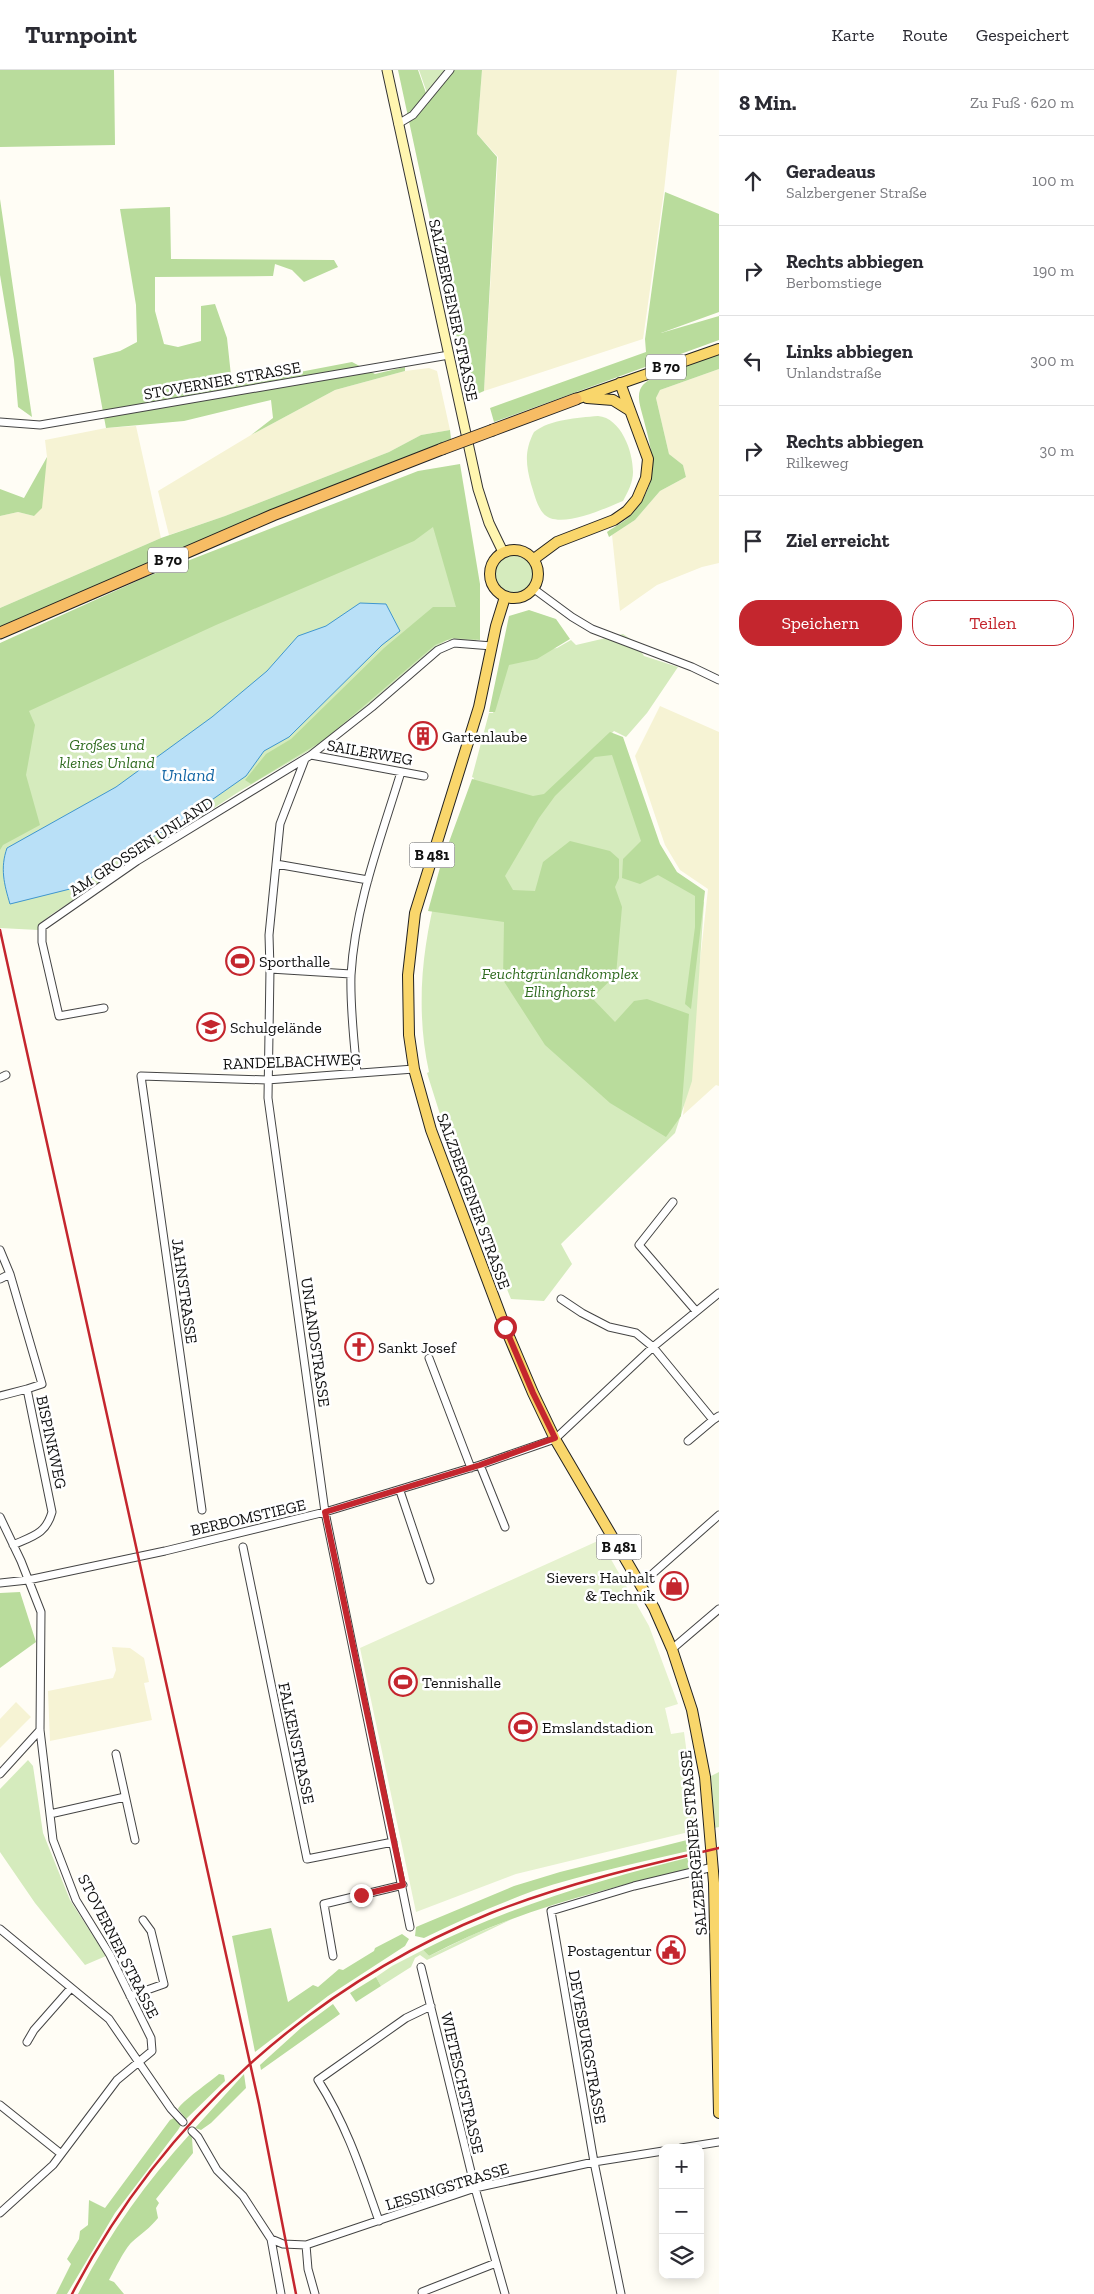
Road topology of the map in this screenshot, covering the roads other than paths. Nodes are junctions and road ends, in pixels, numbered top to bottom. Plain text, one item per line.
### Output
1 (387, 70) edge
2 (450, 70) edge
3 (398, 124) junction
4 (719, 349) edge
5 (449, 355) junction
6 (620, 383) junction
7 (576, 399) junction
8 (630, 411) junction
9 (0, 422) edge
10 (503, 552) junction
11 (534, 559) junction
12 (534, 589) junction
13 (505, 597) junction
14 (0, 634) edge
15 (492, 646) junction
16 (719, 680) edge
17 (308, 757) junction
18 (401, 772) junction
19 (424, 776) dead end
20 (276, 864) junction
21 (368, 880) junction
22 (270, 969) junction
23 (351, 974) junction
24 (104, 1008) dead end
25 (414, 1069) junction
26 (357, 1073) junction
27 (141, 1076) joint
28 (267, 1080) junction
29 (673, 1202) dead end
30 (0, 1250) edge
31 (10, 1274) junction
32 (0, 1279) edge
33 (719, 1293) edge
34 (561, 1299) dead end
35 (696, 1311) junction
36 (653, 1347) junction
37 (429, 1358) dead end
38 (27, 1389) junction
39 (0, 1396) edge
40 (716, 1418) edge
41 (555, 1438) junction
42 (688, 1441) dead end
43 (480, 1465) junction
44 (472, 1468) junction
45 (400, 1491) junction
46 (202, 1510) dead end
47 (325, 1512) junction
48 (719, 1515) edge
49 (0, 1518) edge
50 (505, 1527) dead end
51 (13, 1545) junction
52 (243, 1548) dead end
53 (28, 1580) junction
54 (430, 1580) dead end
55 (0, 1583) edge
56 (641, 1584) junction
57 (719, 1609) edge
58 (672, 1649) junction
59 (40, 1730) junction
60 (116, 1754) dead end
61 (0, 1774) edge
62 (125, 1798) junction
63 (50, 1814) junction
64 (135, 1840) dead end
65 (393, 1842) junction
66 (713, 1867) junction
67 (403, 1885) junction
68 (143, 1920) dead end
69 (410, 1927) dead end
70 (0, 1929) edge
71 (718, 1955) edge
72 (334, 1956) dead end
73 (421, 1967) dead end
74 (71, 1988) junction
75 (130, 1996) junction
76 (431, 2006) junction
77 (27, 2042) dead end
78 (138, 2062) junction
79 (0, 2105) edge
80 (719, 2113) edge
81 (183, 2122) dead end
82 (192, 2131) dead end
83 (719, 2142) edge
84 (704, 2144) edge
85 (659, 2152) edge
86 (60, 2153) junction
87 (594, 2162) junction
88 (474, 2188) junction
89 (0, 2213) edge
90 (379, 2221) junction
91 (271, 2239) junction
92 (306, 2245) junction
93 (496, 2263) junction
94 (422, 2292) dead end
95 (281, 2294) edge
96 (315, 2294) edge
97 (505, 2294) edge
98 (621, 2294) edge

1 - 3 main road, SALZBERGENER STRASSE
2 - 3 street
3 - 5 main road, SALZBERGENER STRASSE
4 - 6 main road, B 70
5 - 9 street, STOVERNER STRASSE
5 - 10 main road, SALZBERGENER STRASSE
6 - 7 main road, B 70
6 - 8 main road
7 - 8 main road, B 70
7 - 14 highway, B 70, bridge
8 - 11 main road
10 - 11 main road
10 - 13 main road
11 - 12 main road
12 - 13 main road
12 - 16 street
13 - 15 main road, SALZBERGENER STRASSE / B 481
15 - 17 street, AM GROSSEN UNLAND
15 - 25 main road, SALZBERGENER STRASSE / B 481
17 - 18 street, SAILERWEG
17 - 20 street, UNLANDSTRASSE
17 - 24 street, AM GROSSEN UNLAND
18 - 19 street, SAILERWEG
18 - 21 street
20 - 21 street
20 - 22 street, UNLANDSTRASSE
21 - 23 street
22 - 23 street
22 - 28 street, UNLANDSTRASSE
23 - 26 street
25 - 26 street, RANDELBACHWEG
25 - 41 main road, SALZBERGENER STRASSE / B 481
26 - 28 street, RANDELBACHWEG
27 - 28 street, RANDELBACHWEG
27 - 46 street, JAHNSTRASSE
28 - 47 street, UNLANDSTRASSE
29 - 35 street
30 - 31 street, BISPINKWEG
31 - 32 street
31 - 38 street, BISPINKWEG
33 - 35 street
34 - 36 street
35 - 36 street
36 - 40 street
36 - 41 street
37 - 44 street
38 - 39 street
38 - 51 street, BISPINKWEG
40 - 42 street
41 - 43 street, BERBOMSTIEGE
41 - 56 main road, SALZBERGENER STRASSE / B 481
43 - 44 street, BERBOMSTIEGE
43 - 50 street
44 - 45 street, BERBOMSTIEGE
45 - 47 street, BERBOMSTIEGE
45 - 54 street
47 - 53 street, BERBOMSTIEGE
47 - 65 street, UNLANDSTRASSE
48 - 56 street
49 - 51 street, STOVERNER STRASSE
51 - 53 street, STOVERNER STRASSE
52 - 65 street, FALKENSTRASSE
53 - 55 street, BERBOMSTIEGE
53 - 59 street, STOVERNER STRASSE
56 - 58 main road, SALZBERGENER STRASSE / B 481
57 - 58 street
58 - 66 main road, SALZBERGENER STRASSE / B 481
59 - 61 street
59 - 63 street, STOVERNER STRASSE
60 - 62 street
62 - 63 street
62 - 64 street
63 - 75 street, STOVERNER STRASSE
65 - 67 street, UNLANDSTRASSE
66 - 71 main road, SALZBERGENER STRASSE / B 481
66 - 87 street, DEVESBURGSTRASSE
67 - 69 street, UNLANDSTRASSE
67 - 72 street
68 - 75 street
70 - 74 street
71 - 80 main road, SALZBERGENER STRASSE / B 481
73 - 76 street, WIETESCHSTRASSE
74 - 77 street
74 - 78 street
75 - 78 street, STOVERNER STRASSE
76 - 88 street, WIETESCHSTRASSE
76 - 90 street
78 - 81 street
78 - 86 street
79 - 86 street
82 - 91 street
83 - 84 street
85 - 87 street, LESSINGSTRASSE
86 - 89 street
87 - 88 street, LESSINGSTRASSE
87 - 98 street, DEVESBURGSTRASSE
88 - 90 street, LESSINGSTRASSE
88 - 93 street, WIETESCHSTRASSE
90 - 92 street, LESSINGSTRASSE
91 - 92 street, LESSINGSTRASSE
91 - 95 street
92 - 96 street
93 - 94 street
93 - 97 street, WIETESCHSTRASSE

